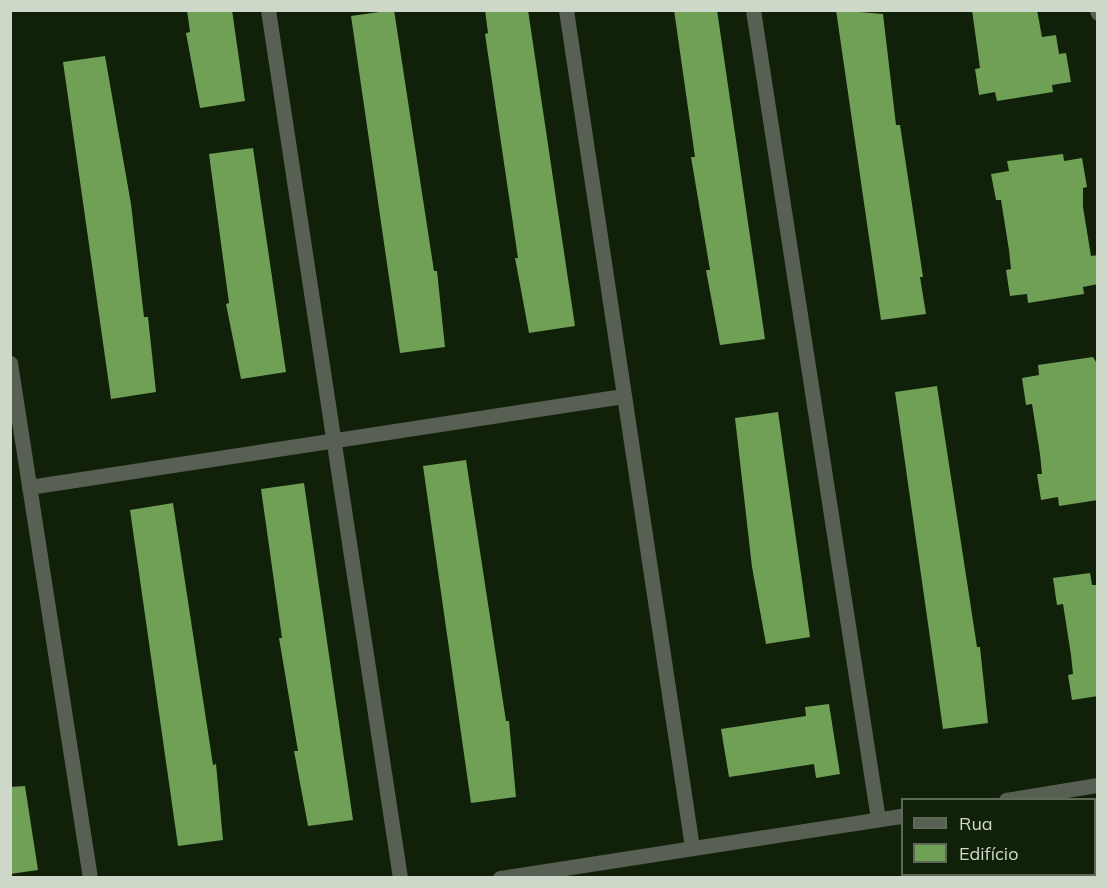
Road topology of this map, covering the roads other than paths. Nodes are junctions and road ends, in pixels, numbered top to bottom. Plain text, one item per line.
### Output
1 (566, 10) edge
2 (753, 10) edge
3 (269, 15) edge
4 (10, 363) edge
5 (623, 396) junction
6 (334, 440) junction
7 (30, 486) junction
8 (1098, 784) edge
9 (1018, 798) edge
10 (901, 816) edge
11 (879, 819) junction
12 (692, 847) junction
13 (90, 878) edge
14 (400, 878) edge
15 (500, 878) edge

1 - 5 street
2 - 11 street
3 - 6 street
4 - 7 street
5 - 6 street
5 - 12 street
6 - 7 street
6 - 14 street
7 - 13 street
8 - 9 street
10 - 11 street
11 - 12 street
12 - 15 street

